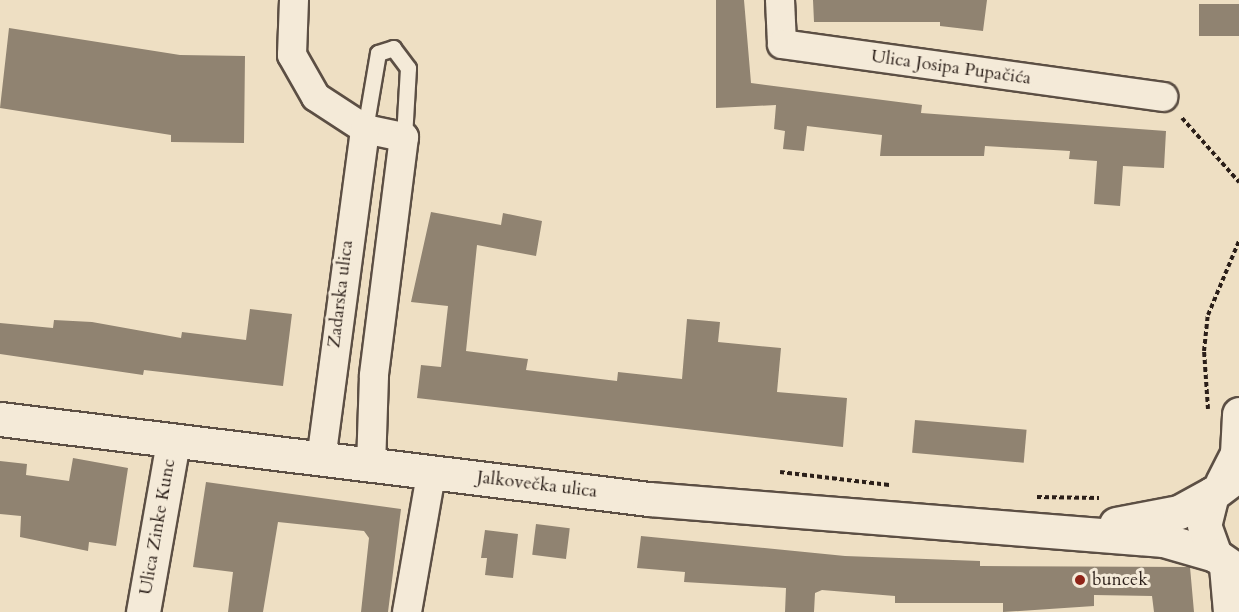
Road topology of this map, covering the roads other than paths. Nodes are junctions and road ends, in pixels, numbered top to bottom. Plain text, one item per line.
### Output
1 (294, 0) edge
2 (780, 0) edge
3 (1163, 97) road end
4 (365, 129) junction
5 (404, 137) junction
6 (1224, 417) edge
7 (0, 419) edge
8 (173, 441) junction
9 (321, 460) junction
10 (371, 466) junction
11 (431, 474) junction
12 (1224, 484) edge
13 (1076, 530) junction
14 (1227, 564) edge
15 (143, 612) edge
16 (407, 612) edge
17 (1230, 612) edge

1 - 4 street
2 - 3 street, Ulica Josipa Pupačića
4 - 5 street
4 - 5 lane, Zadarska ulica
4 - 9 street, Zadarska ulica
5 - 10 street, Zadarska ulica
6 - 12 main road
7 - 8 main road, Jalkovečka ulica
8 - 9 main road, Jalkovečka ulica
8 - 15 main road, Ulica Zinke Kunc
9 - 10 main road, Jalkovečka ulica
10 - 11 main road, Jalkovečka ulica
11 - 13 main road, Jalkovečka ulica
11 - 16 street
12 - 13 main road, Jalkovečka ulica
12 - 14 main road
13 - 14 main road, Jalkovečka ulica
14 - 17 main road

